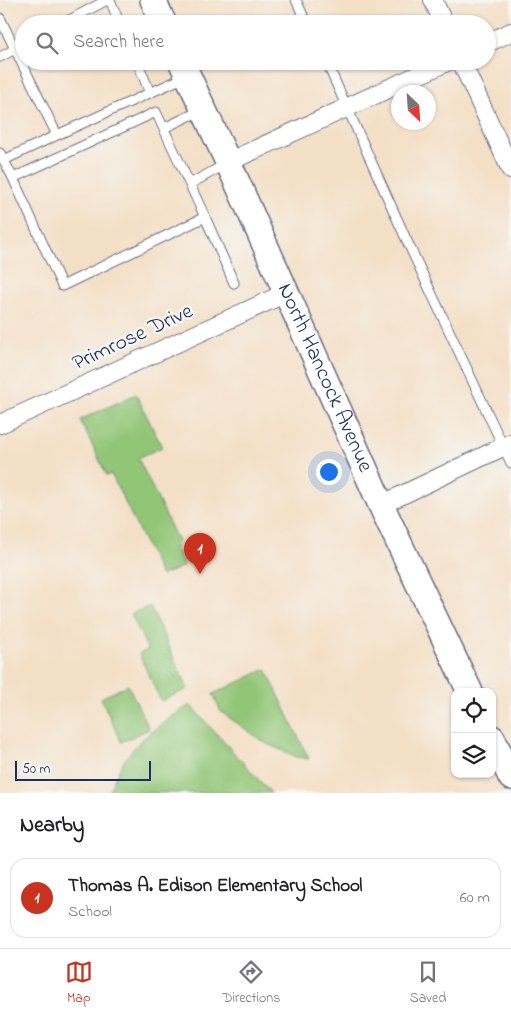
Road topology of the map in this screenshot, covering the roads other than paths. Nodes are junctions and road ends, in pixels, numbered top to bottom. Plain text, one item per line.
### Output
1 (108, 0) edge
2 (153, 0) edge
3 (296, 0) edge
4 (433, 0) edge
5 (79, 15) edge
6 (116, 15) edge
7 (159, 15) edge
8 (304, 15) edge
9 (440, 15) edge
10 (0, 18) edge
11 (511, 32) edge
12 (496, 39) edge
13 (15, 49) joint
14 (0, 57) edge
15 (25, 70) edge
16 (141, 70) edge
17 (182, 70) edge
18 (186, 70) edge
19 (330, 70) edge
20 (430, 70) edge
21 (465, 70) edge
22 (150, 93) junction
23 (348, 108) junction
24 (204, 109) junction
25 (164, 128) junction
26 (57, 135) junction
27 (2, 157) edge
28 (228, 162) junction
29 (511, 170) edge
30 (13, 178) junction
31 (190, 184) junction
32 (205, 217) junction
33 (234, 284) dead end
34 (286, 293) junction
35 (0, 424) edge
36 (507, 445) edge
37 (511, 463) edge
38 (381, 504) junction
39 (468, 688) edge
40 (496, 746) edge
41 (511, 777) edge

1 - 5 lane
1 - 6 lane
2 - 7 street
3 - 8 lane
4 - 9 street
10 - 13 lane
11 - 12 street
13 - 14 lane
15 - 26 lane
16 - 22 lane
17 - 22 lane
18 - 24 street, North Hancock Avenue
19 - 23 lane
20 - 23 street
21 - 29 street
22 - 26 lane
23 - 28 street
23 - 36 lane
24 - 25 lane
24 - 28 street, North Hancock Avenue
25 - 30 lane
25 - 31 lane
26 - 27 lane
27 - 30 lane
28 - 31 lane
28 - 34 street, North Hancock Avenue
30 - 32 lane
31 - 32 lane
32 - 33 lane
34 - 35 street, Primrose Drive
34 - 38 street, North Hancock Avenue
36 - 37 lane
36 - 38 street
38 - 39 street, North Hancock Avenue
40 - 41 street

